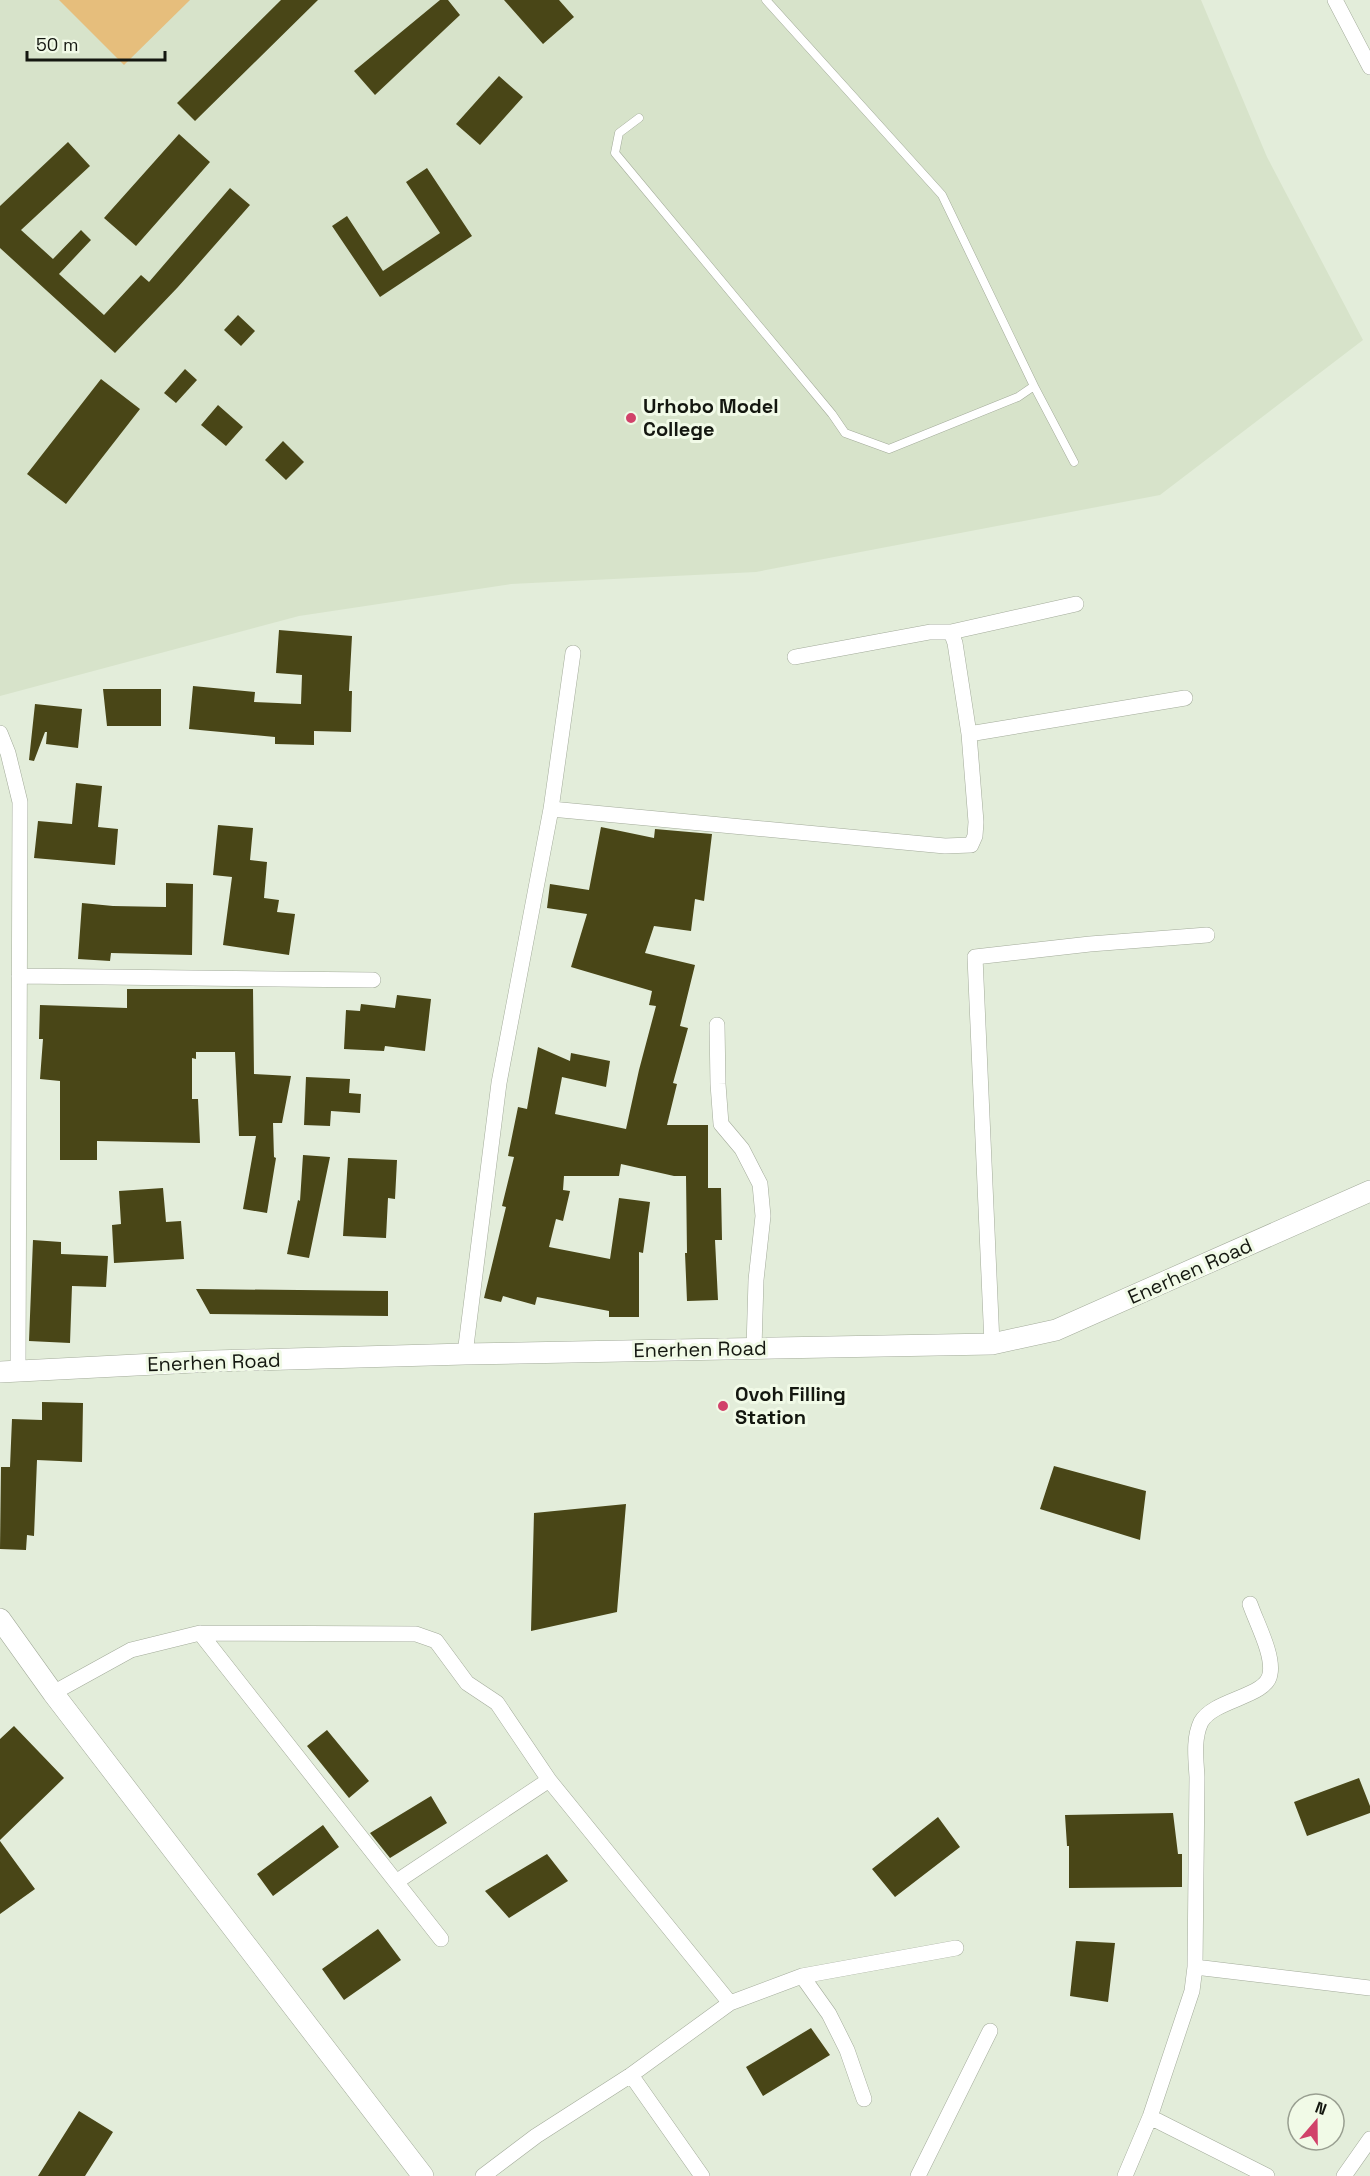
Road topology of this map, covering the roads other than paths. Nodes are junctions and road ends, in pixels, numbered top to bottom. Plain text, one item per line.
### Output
1 (766, 0) edge
2 (1335, 0) edge
3 (1370, 67) edge
4 (639, 118) dead end
5 (1034, 386) junction
6 (1074, 462) dead end
7 (1076, 604) dead end
8 (951, 632) junction
9 (573, 652) dead end
10 (795, 657) dead end
11 (1185, 698) dead end
12 (0, 733) edge
13 (969, 734) junction
14 (551, 809) junction
15 (1207, 935) dead end
16 (19, 976) junction
17 (374, 980) dead end
18 (717, 1024) dead end
19 (1370, 1191) edge
20 (992, 1344) junction
21 (754, 1348) junction
22 (465, 1354) junction
23 (9, 1372) edge
24 (1250, 1604) dead end
25 (0, 1619) edge
26 (200, 1633) junction
27 (53, 1693) junction
28 (549, 1780) junction
29 (396, 1882) junction
30 (441, 1939) dead end
31 (956, 1948) dead end
32 (1195, 1967) junction
33 (802, 1976) junction
34 (1370, 1988) edge
35 (730, 2003) junction
36 (990, 2031) dead end
37 (631, 2074) junction
38 (864, 2099) dead end
39 (1150, 2117) junction
40 (1370, 2139) edge
41 (423, 2176) edge
42 (483, 2176) edge
43 (702, 2176) edge
44 (918, 2176) edge
45 (1125, 2176) edge
46 (1267, 2176) edge
47 (1344, 2176) edge

1 - 5 lane
2 - 3 street
4 - 5 lane
5 - 6 lane
7 - 8 street
8 - 10 street
8 - 13 street
9 - 14 street
11 - 13 street
12 - 16 street
13 - 14 street
14 - 22 street
15 - 20 street
16 - 17 street
16 - 23 street
18 - 21 street
19 - 20 street, Enerhen Road
20 - 21 street, Enerhen Road
21 - 22 street, Enerhen Road
22 - 23 street, Enerhen Road
24 - 32 street
25 - 27 street
26 - 27 street
26 - 28 street
26 - 29 street
27 - 41 street
28 - 29 street
28 - 35 street
29 - 30 street
31 - 33 street
32 - 34 street
32 - 39 street
33 - 35 street
33 - 38 street
35 - 37 street
36 - 44 street
37 - 42 street
37 - 43 street
39 - 45 street
39 - 46 street
40 - 47 street

